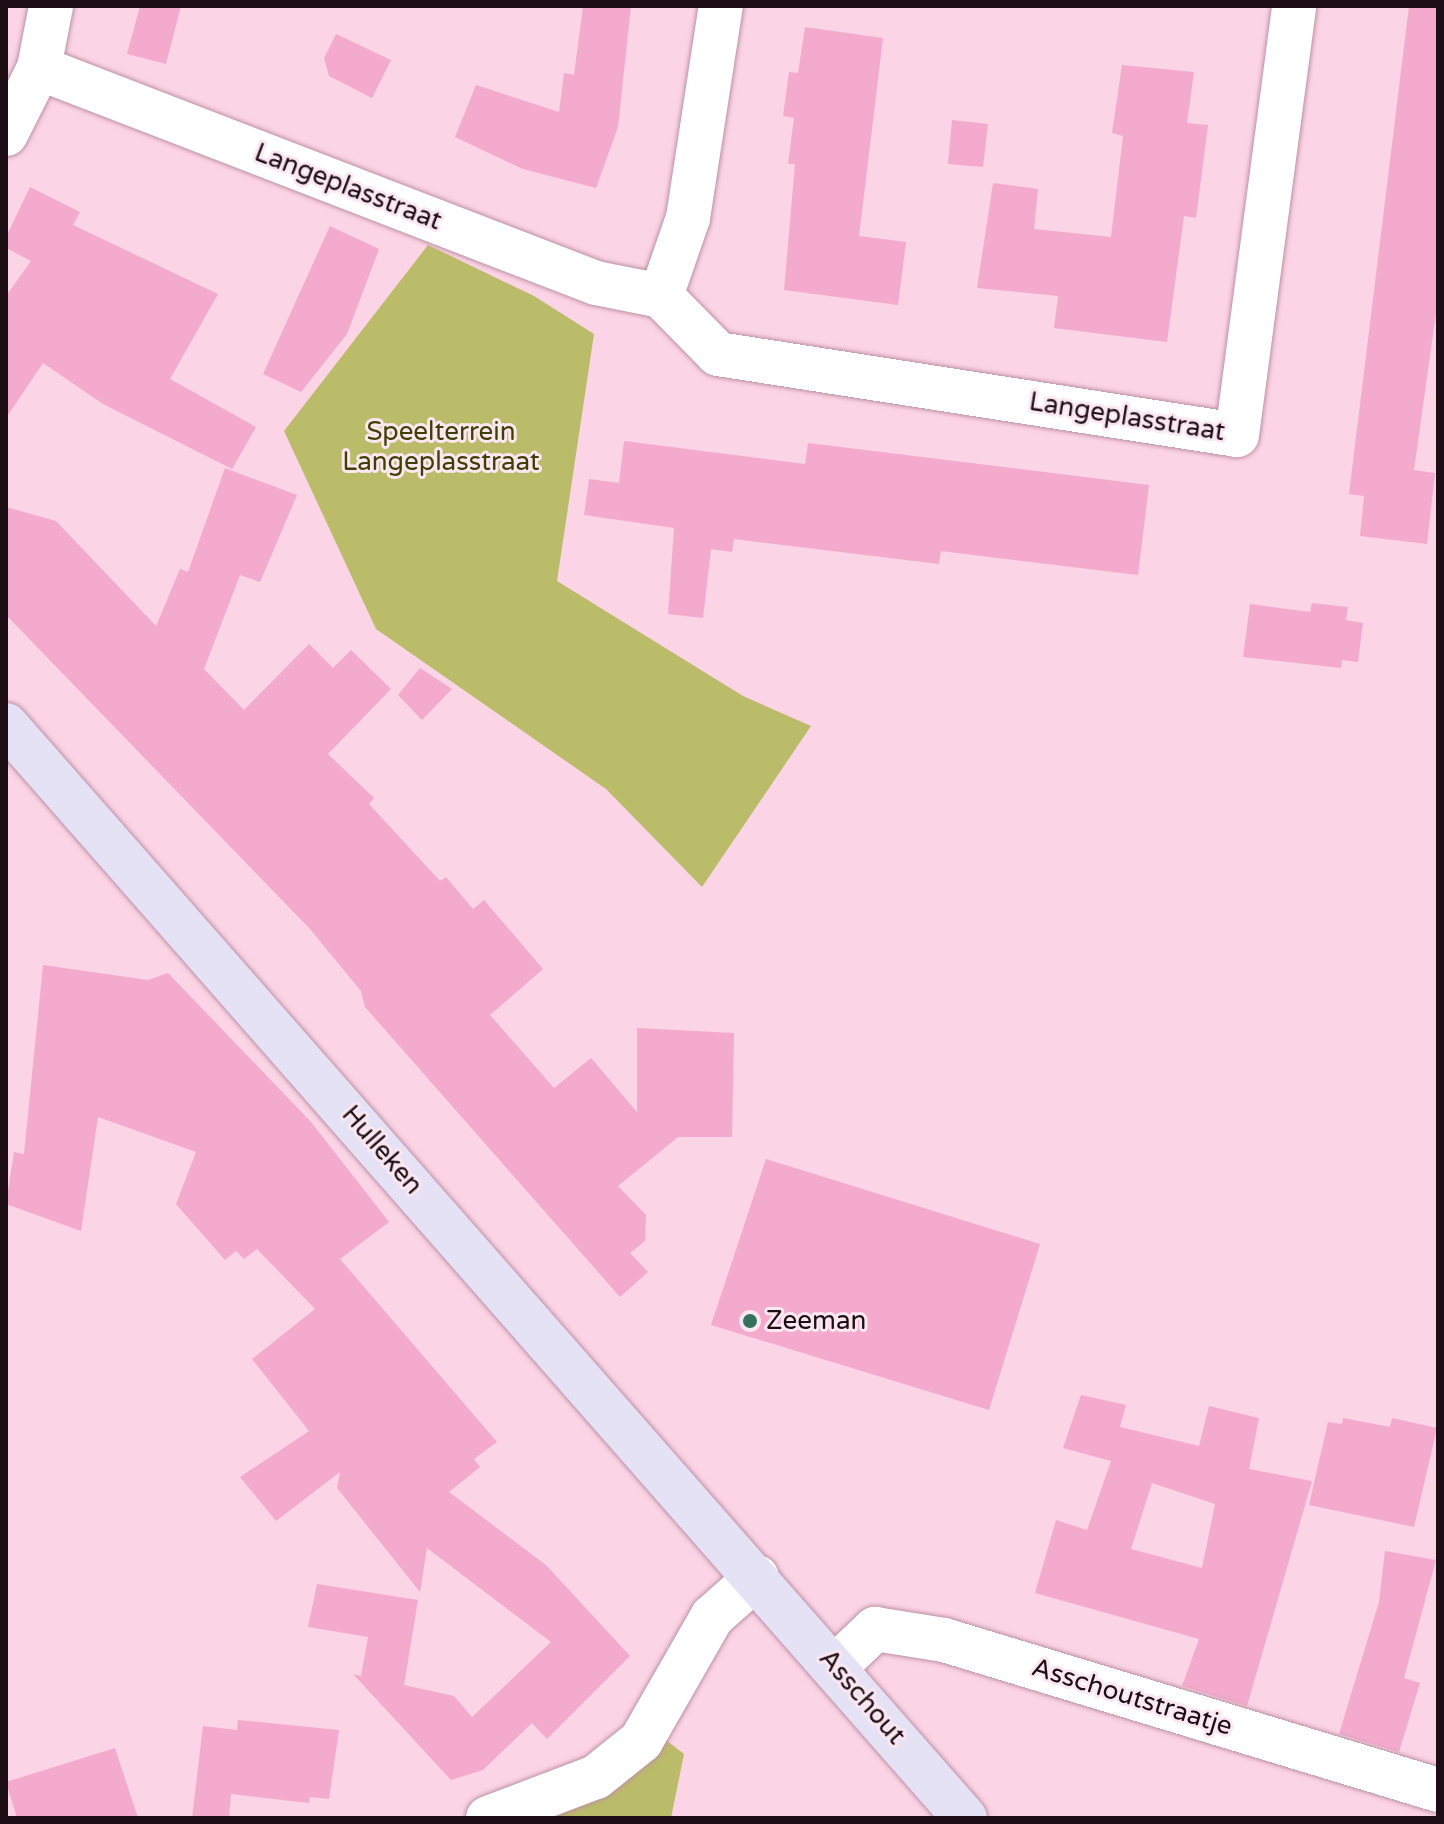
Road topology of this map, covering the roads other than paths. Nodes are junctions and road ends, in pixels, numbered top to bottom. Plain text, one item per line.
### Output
1 (51, 6) edge
2 (721, 6) edge
3 (1294, 6) edge
4 (39, 68) junction
5 (6, 134) edge
6 (661, 296) junction
7 (6, 725) edge
8 (757, 1577) junction
9 (836, 1666) junction
10 (1438, 1790) edge
11 (488, 1818) edge
12 (965, 1818) edge

1 - 4 street
2 - 6 street
3 - 6 street, Langeplasstraat
4 - 5 street
4 - 6 street, Langeplasstraat
7 - 8 main road, Hulleken
8 - 9 main road, Asschout
8 - 11 street
9 - 10 street, Asschoutstraatje
9 - 12 main road, Asschout

